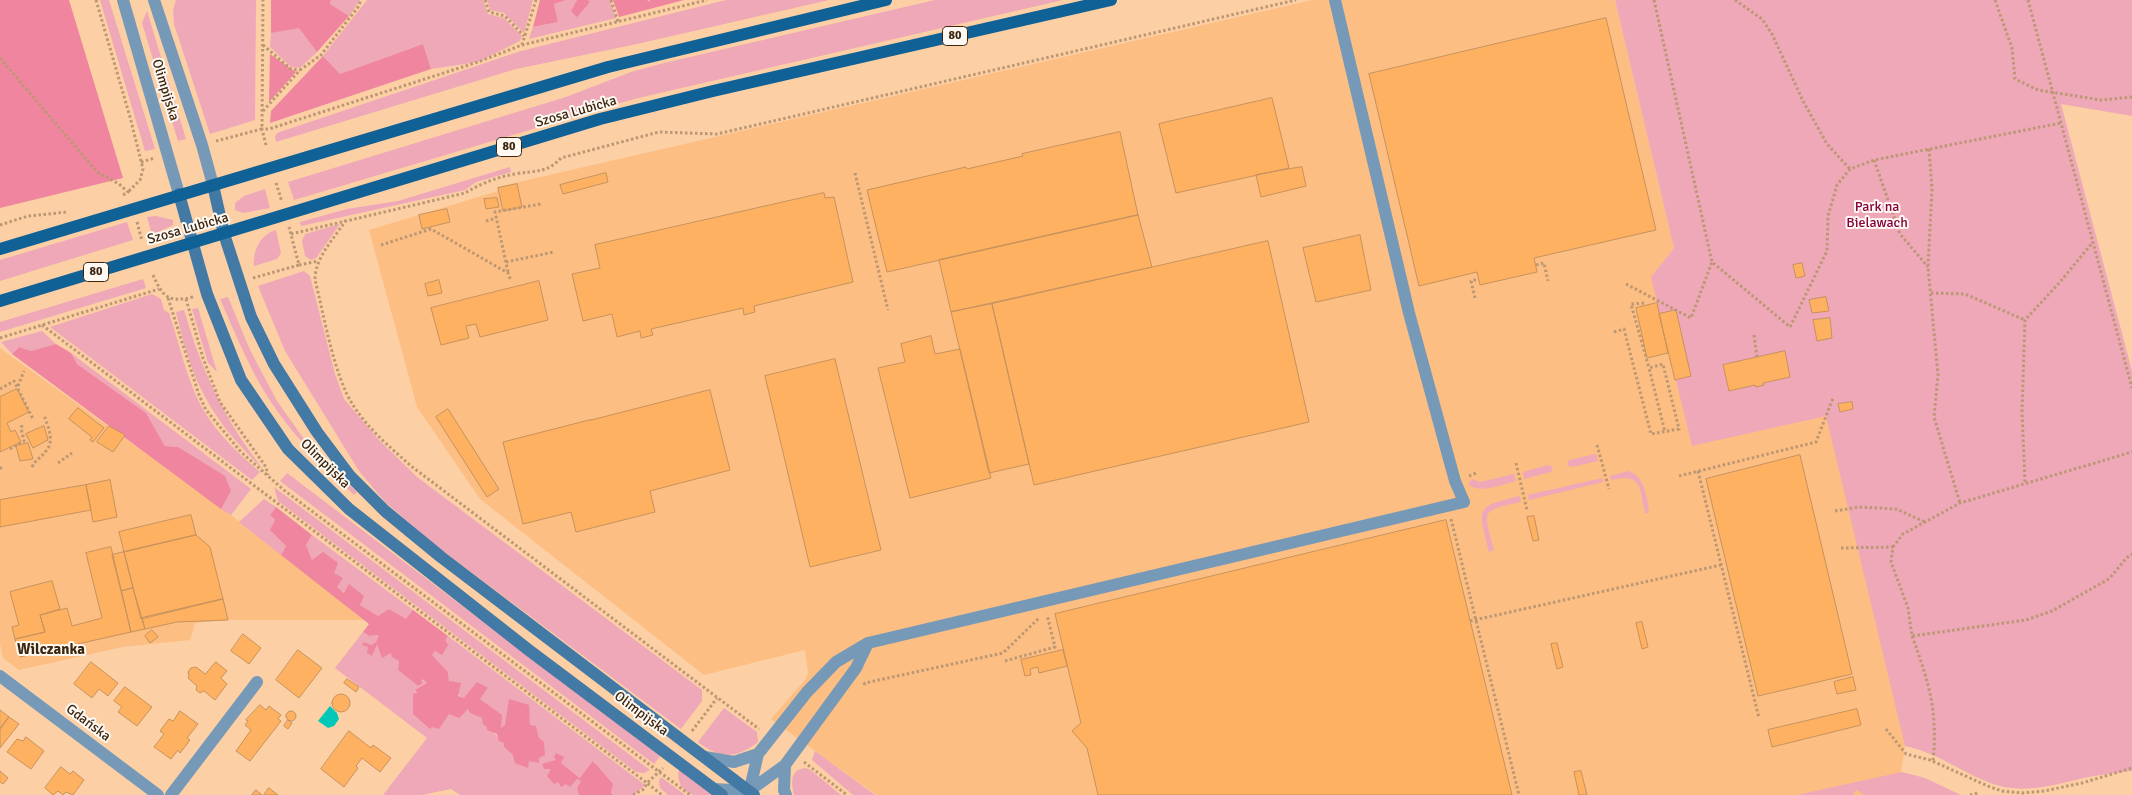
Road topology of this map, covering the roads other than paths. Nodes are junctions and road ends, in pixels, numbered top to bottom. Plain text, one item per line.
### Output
1 (122, 0) edge
2 (154, 0) edge
3 (886, 0) edge
4 (1111, 0) edge
5 (1335, 0) edge
6 (212, 185) junction
7 (179, 194) junction
8 (224, 234) junction
9 (193, 243) junction
10 (0, 249) edge
11 (0, 301) edge
12 (868, 642) junction
13 (0, 676) edge
14 (257, 682) dead end
15 (758, 754) junction
16 (705, 757) junction
17 (785, 765) junction
18 (718, 792) edge
19 (751, 794) edge
20 (158, 795) edge
21 (171, 795) edge
22 (786, 795) edge

1 - 7 street, Olimpijska
2 - 6 street, Olimpijska
3 - 6 main road
4 - 8 main road, Szosa Lubicka / 80
5 - 12 street
6 - 7 main road
6 - 8 main road, Olimpijska
7 - 9 main road, Olimpijska
7 - 10 main road
8 - 9 main road, Szosa Lubicka / 80
8 - 16 main road, Olimpijska
9 - 11 main road, Szosa Lubicka / 80
9 - 18 main road, Olimpijska
12 - 15 street
12 - 17 street
13 - 20 street, Gdańska
14 - 21 street
15 - 16 street
15 - 19 street
16 - 19 main road, Olimpijska
17 - 19 street
17 - 22 street
18 - 19 street

